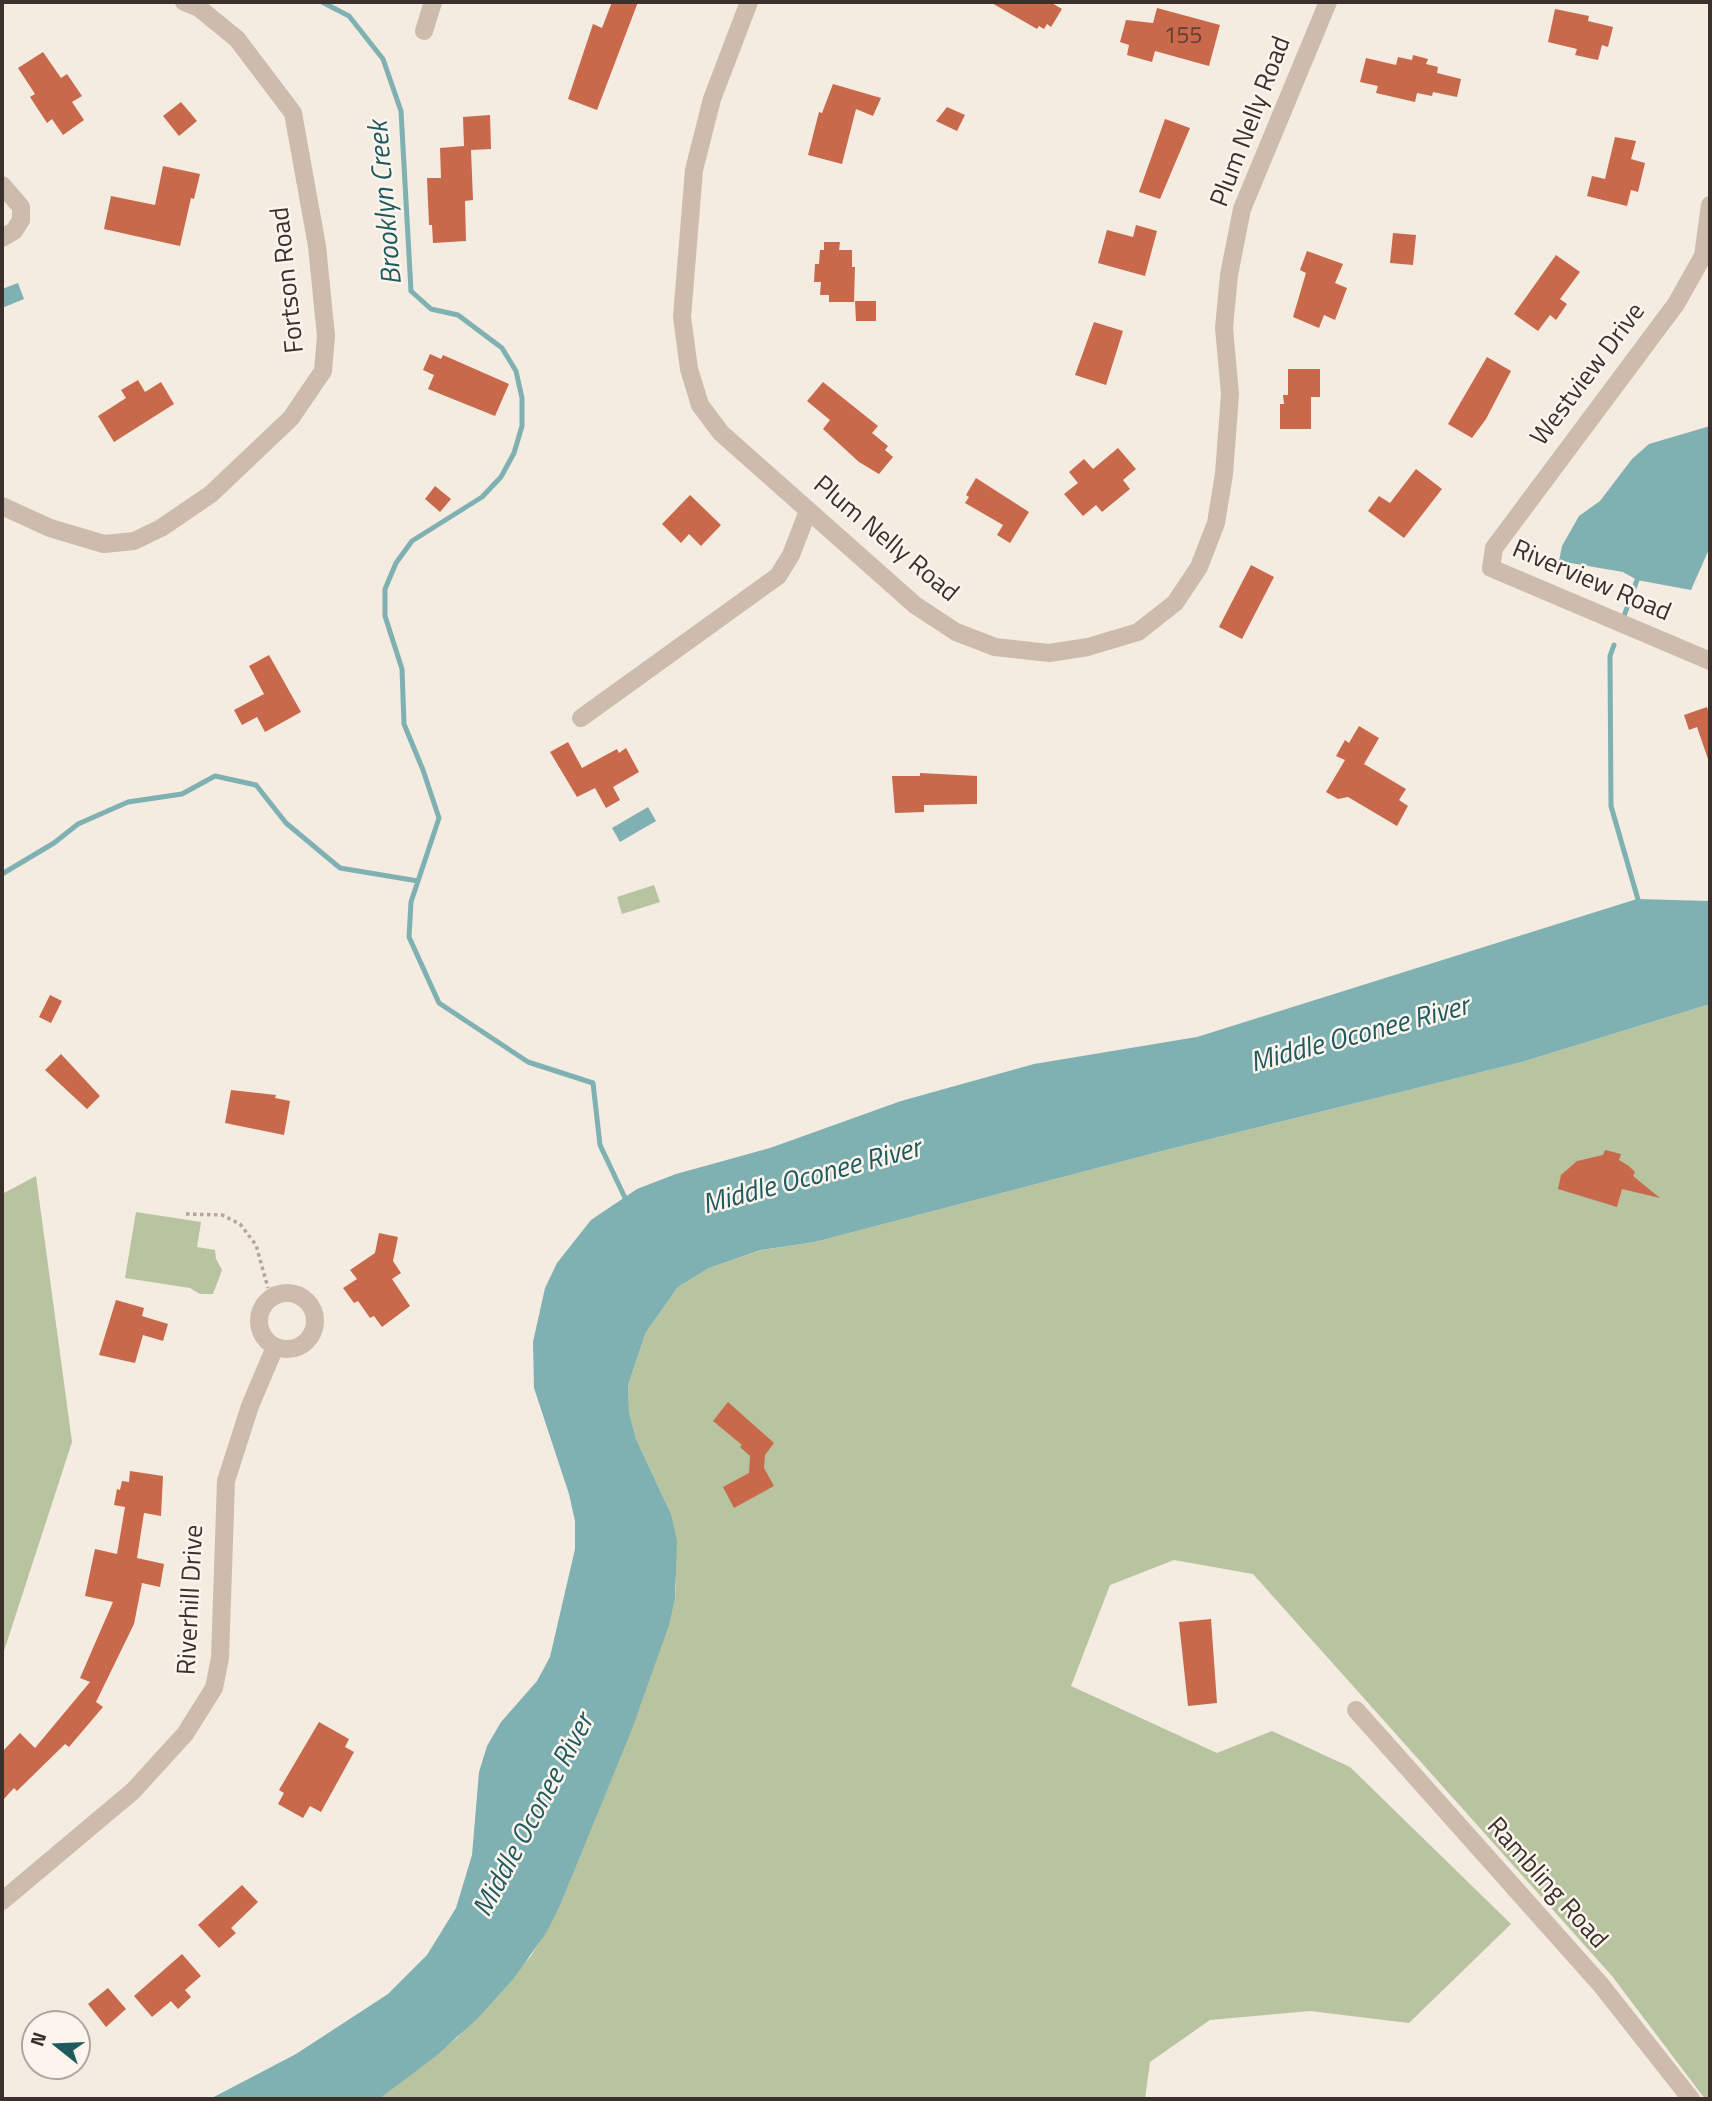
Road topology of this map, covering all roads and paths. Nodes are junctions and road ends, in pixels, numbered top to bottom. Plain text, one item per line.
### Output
1 (184, 2) edge
2 (433, 2) edge
3 (749, 2) edge
4 (1328, 2) edge
5 (424, 31) dead end
6 (2, 185) edge
7 (1710, 205) edge
8 (2, 237) edge
9 (2, 506) edge
10 (808, 511) junction
11 (1491, 568) joint
12 (1710, 661) edge
13 (581, 718) dead end
14 (186, 1214) dead end
15 (268, 1288) dead end
16 (275, 1347) dead end
17 (1356, 1710) dead end
18 (4, 1897) edge
19 (1691, 2099) edge

1 - 9 street, Fortson Road
2 - 5 street
3 - 10 street, Plum Nelly Road
4 - 10 street, Plum Nelly Road
6 - 8 street
7 - 11 street, Westview Drive
10 - 13 street
11 - 12 street, Riverview Road
14 - 15 path
16 - 18 street, Riverhill Drive
17 - 19 street, Rambling Road

